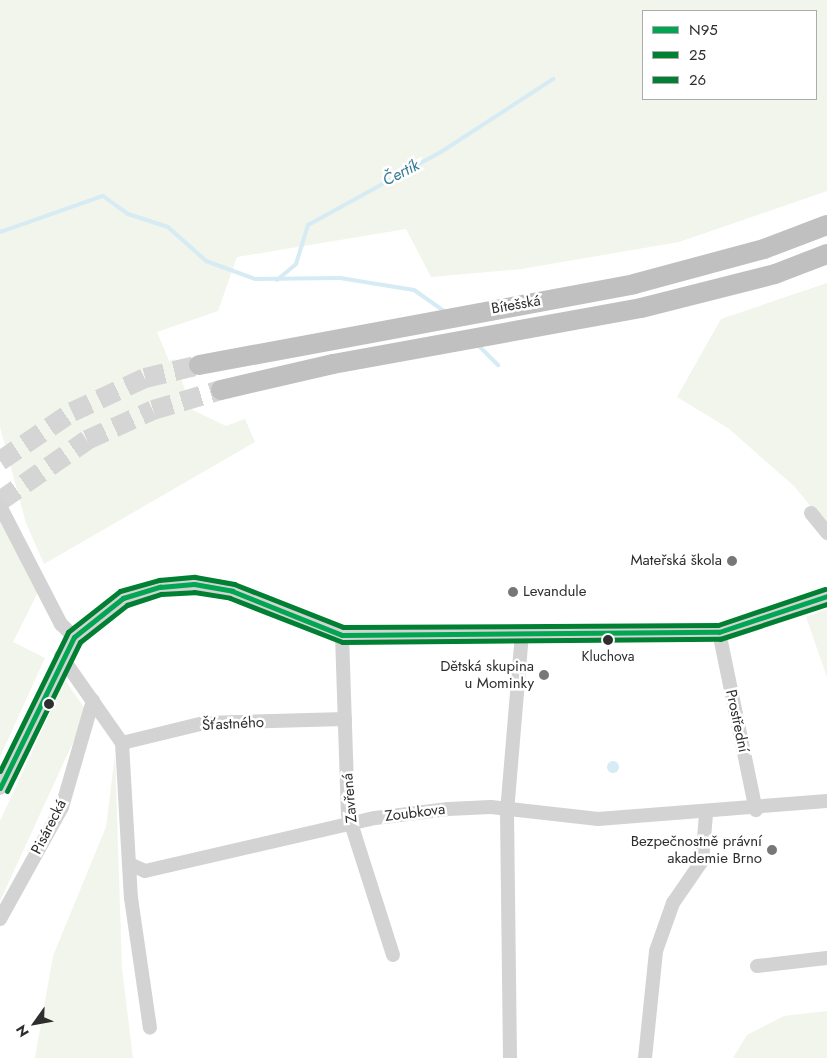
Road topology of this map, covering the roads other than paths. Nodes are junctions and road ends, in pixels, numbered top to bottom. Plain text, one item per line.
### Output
1 (827, 225) edge
2 (827, 254) edge
3 (199, 365) tunnel mouth
4 (221, 390) tunnel mouth
5 (0, 506) edge
6 (812, 513) dead end
7 (827, 533) edge
8 (827, 596) edge
9 (719, 632) junction
10 (522, 634) junction
11 (342, 635) junction
12 (74, 637) junction
13 (61, 656) junction
14 (93, 700) junction
15 (345, 719) junction
16 (122, 743) junction
17 (0, 788) edge
18 (827, 801) edge
19 (756, 810) junction
20 (507, 812) junction
21 (706, 814) junction
22 (350, 824) junction
23 (132, 866) junction
24 (0, 919) edge
25 (393, 955) dead end
26 (827, 958) edge
27 (757, 966) dead end
28 (150, 1028) dead end
29 (510, 1058) edge
30 (645, 1058) edge

1 - 3 highway, Bítešská
2 - 4 highway, Bítešská
5 - 12 street
6 - 7 street
8 - 9 street
9 - 10 street
9 - 19 street, Prostřední
10 - 11 street
10 - 20 street
11 - 12 street
11 - 15 street, Zavřená
12 - 13 street
13 - 14 street
13 - 17 street
14 - 16 street
14 - 24 street, Pisárecká
15 - 16 street, Šťastného
15 - 22 street, Zavřená
16 - 23 street
18 - 19 street, Zoubkova
19 - 21 street, Zoubkova
20 - 21 street, Zoubkova
20 - 22 street, Zoubkova
20 - 29 street
21 - 30 street
22 - 23 street, Zoubkova
22 - 25 street, Zavřená
23 - 28 street
26 - 27 street

